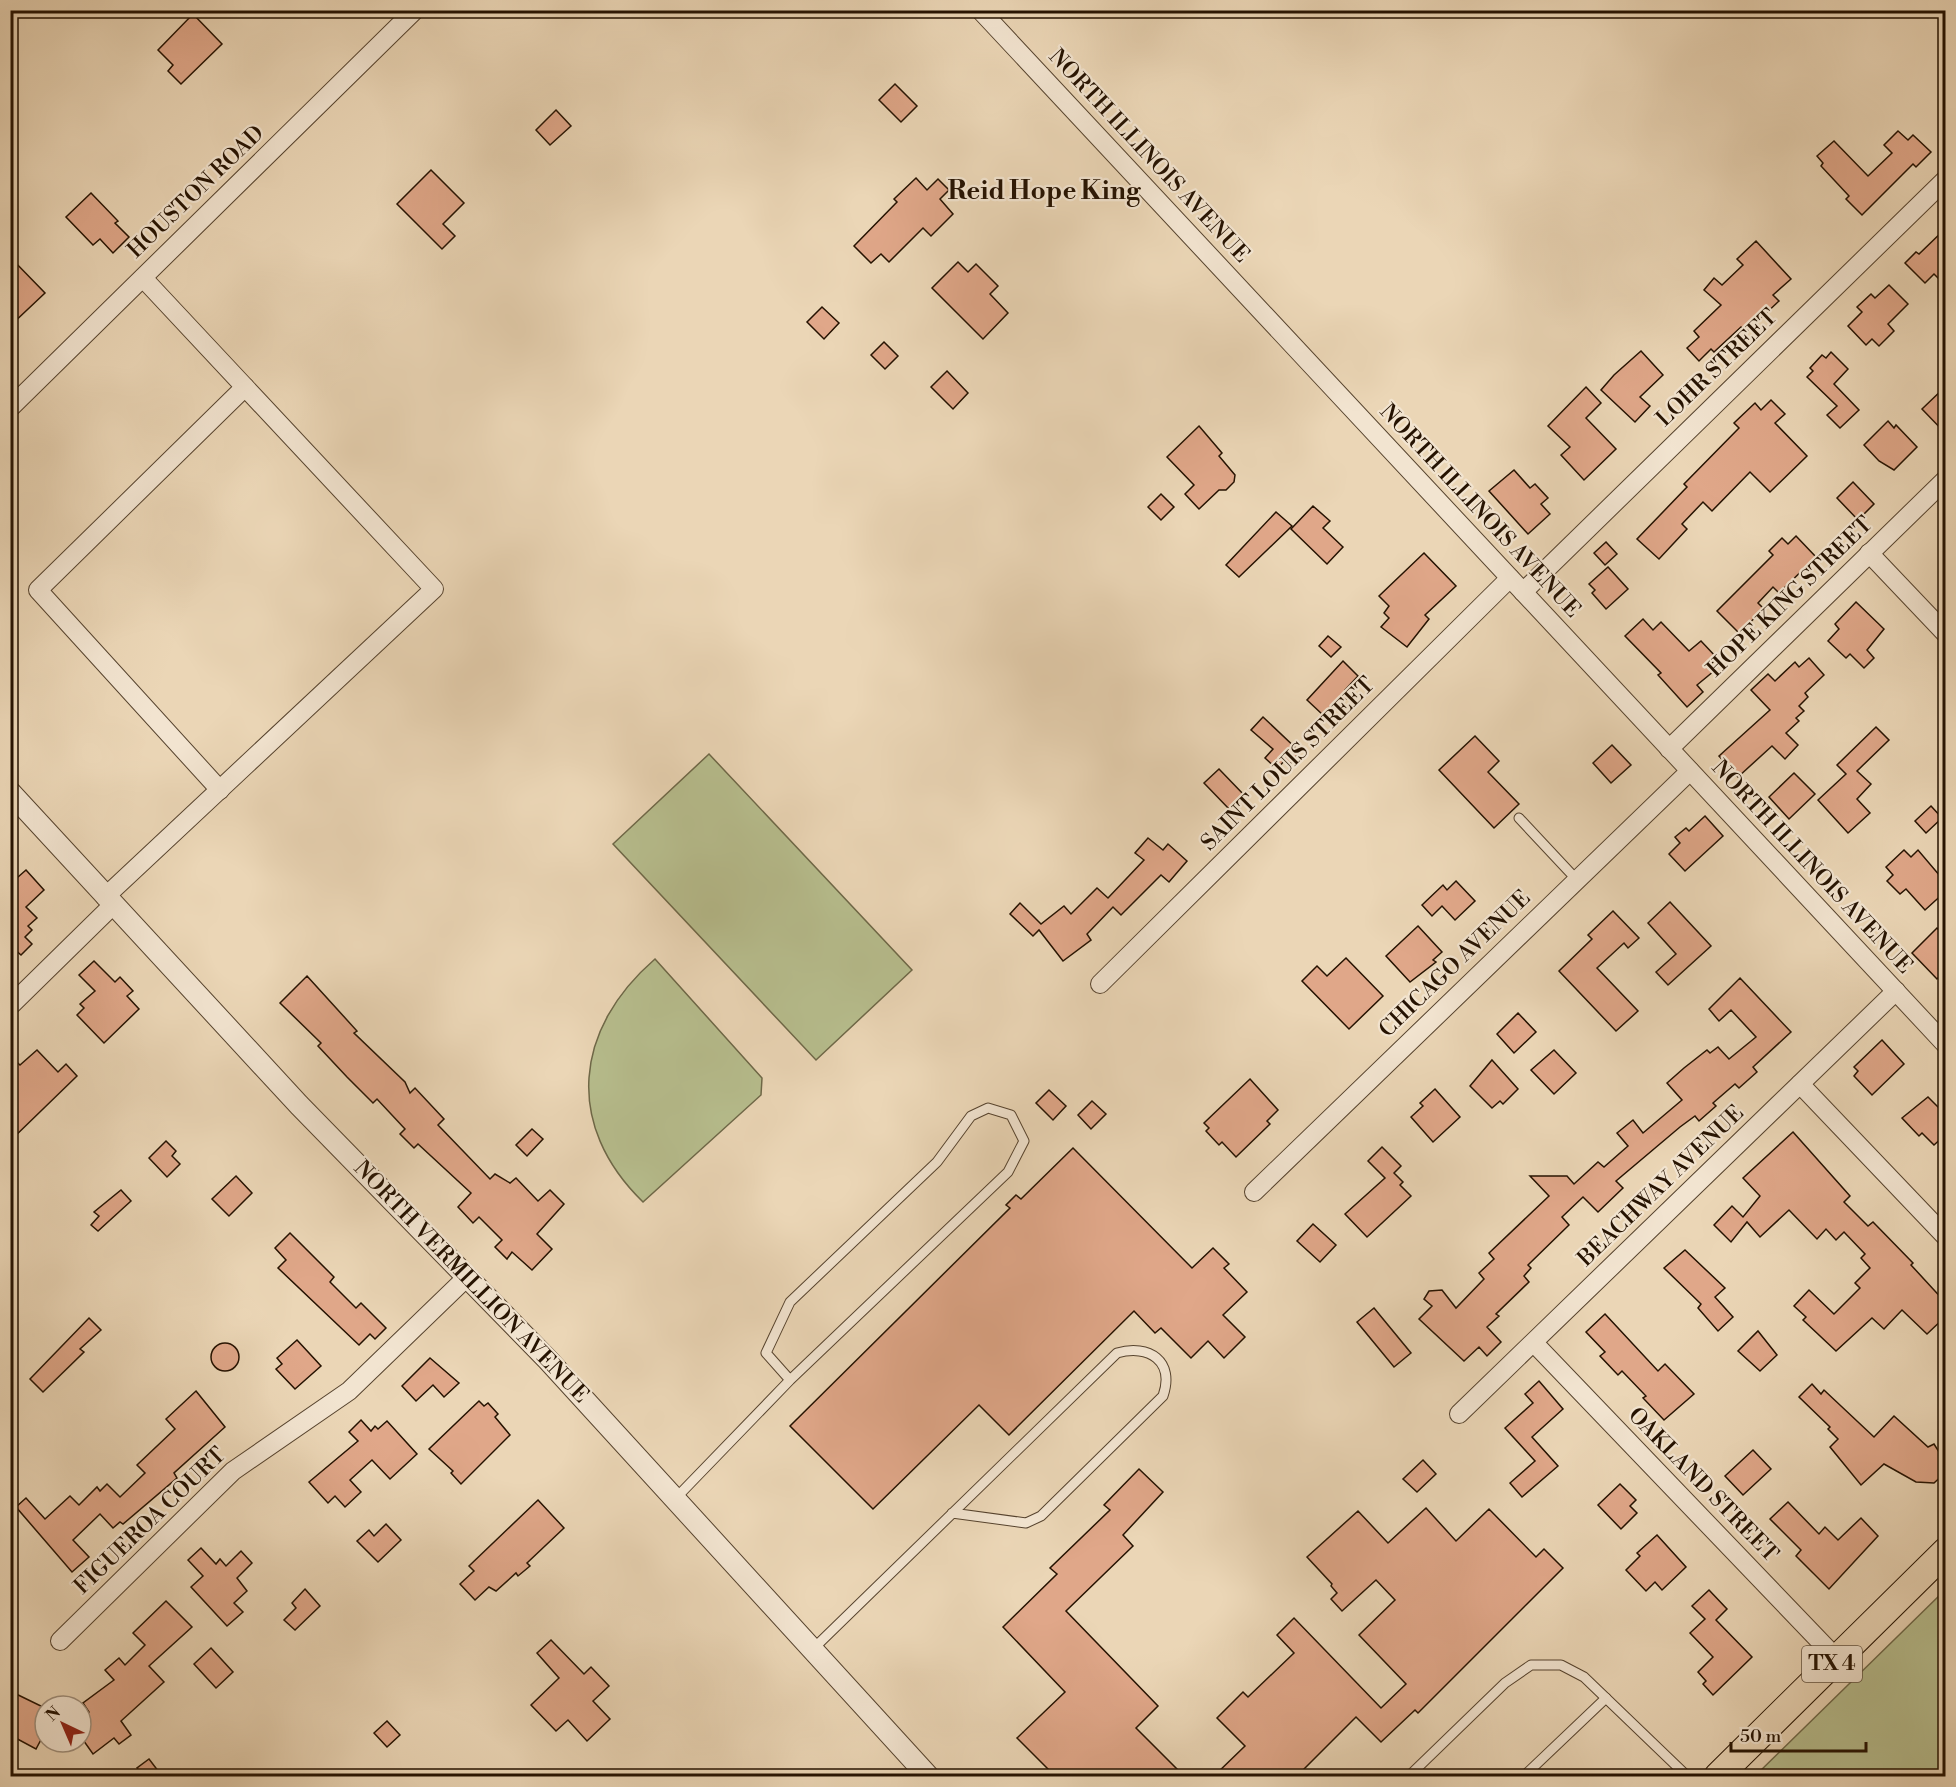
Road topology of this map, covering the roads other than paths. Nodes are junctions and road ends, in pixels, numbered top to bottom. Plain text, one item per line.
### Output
1 (415, 10) edge
2 (980, 10) edge
3 (1946, 179) edge
4 (143, 278) junction
5 (245, 387) junction
6 (10, 408) edge
7 (1946, 478) edge
8 (1869, 553) junction
9 (1510, 578) junction
10 (1522, 592) junction
11 (1946, 634) edge
12 (1669, 749) junction
13 (1690, 771) junction
14 (220, 789) junction
15 (10, 792) edge
16 (1519, 818) dead end
17 (1577, 880) junction
18 (109, 901) junction
19 (1100, 984) dead end
20 (1896, 992) junction
21 (10, 1006) edge
22 (1946, 1045) edge
23 (1800, 1084) junction
24 (1254, 1192) dead end
25 (1946, 1237) edge
26 (468, 1276) junction
27 (1534, 1343) junction
28 (790, 1380) junction
29 (1459, 1414) dead end
30 (675, 1499) junction
31 (952, 1513) junction
32 (1946, 1551) edge
33 (60, 1641) dead end
34 (812, 1650) junction
35 (1837, 1659) junction
36 (1606, 1698) junction
37 (928, 1776) edge
38 (1410, 1776) edge
39 (1524, 1776) edge
40 (1687, 1776) edge
41 (1718, 1776) edge

1 - 4 street, HOUSTON ROAD
2 - 9 street, NORTH ILLINOIS AVENUE
3 - 10 street, LOHR STREET
4 - 5 street
4 - 6 street, HOUSTON ROAD
5 - 14 street
5 - 14 street
7 - 8 street, HOPE KING STREET
8 - 11 street
8 - 12 street, HOPE KING STREET
9 - 10 street, NORTH ILLINOIS AVENUE
9 - 19 street, SAINT LOUIS STREET
10 - 12 street, NORTH ILLINOIS AVENUE
12 - 13 street, NORTH ILLINOIS AVENUE
13 - 17 street, CHICAGO AVENUE
13 - 20 street, NORTH ILLINOIS AVENUE
14 - 18 street
15 - 18 street, NORTH VERMILLION AVENUE
16 - 17 lane
17 - 24 street, CHICAGO AVENUE
18 - 21 street
18 - 26 street, NORTH VERMILLION AVENUE
20 - 22 street, NORTH ILLINOIS AVENUE
20 - 23 street, BEACHWAY AVENUE
23 - 25 street
23 - 27 street, BEACHWAY AVENUE
26 - 30 street, NORTH VERMILLION AVENUE
26 - 33 street, FIGUEROA COURT
27 - 29 street, BEACHWAY AVENUE
27 - 35 street, OAKLAND STREET
28 - 28 lane
28 - 30 lane
30 - 34 street, NORTH VERMILLION AVENUE
31 - 31 lane
31 - 34 lane
32 - 35 main road, TX 4
34 - 37 street, NORTH VERMILLION AVENUE
35 - 41 main road, TX 4
36 - 38 lane
36 - 39 lane
36 - 40 lane

